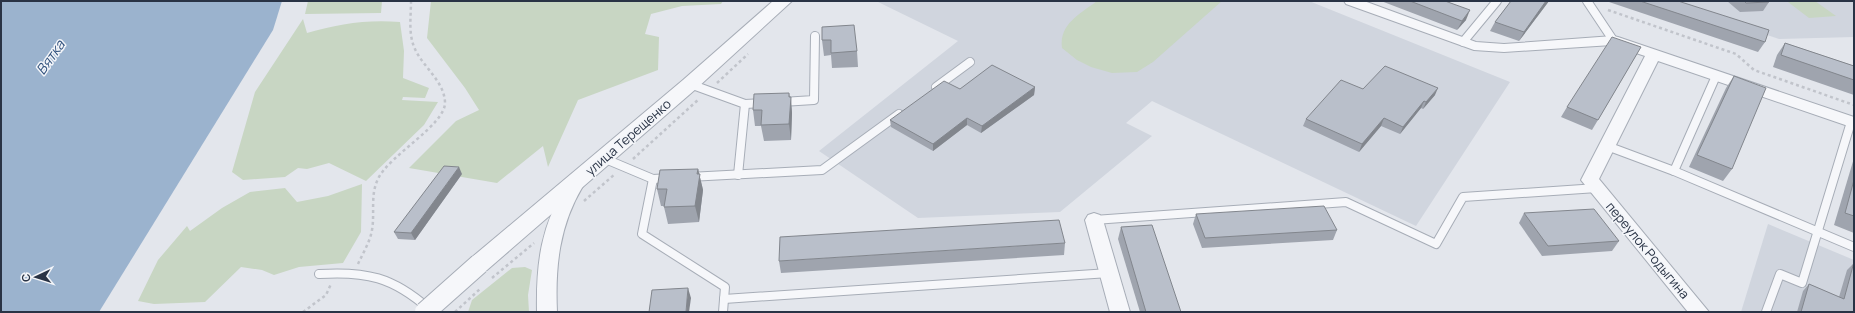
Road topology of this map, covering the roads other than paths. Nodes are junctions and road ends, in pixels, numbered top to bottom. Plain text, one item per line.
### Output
1 (782, 1) edge
2 (1351, 1) edge
3 (1497, 1) edge
4 (1588, 2) edge
5 (815, 36) dead end
6 (1613, 40) junction
7 (1463, 42) junction
8 (1654, 54) junction
9 (970, 62) dead end
10 (1716, 76) junction
11 (690, 84) junction
12 (932, 90) edge
13 (745, 104) junction
14 (906, 109) edge
15 (1852, 123) edge
16 (1607, 146) junction
17 (603, 158) junction
18 (1674, 172) junction
19 (738, 174) junction
20 (580, 178) junction
21 (653, 179) junction
22 (1596, 188) junction
23 (1094, 220) joint
24 (1818, 233) junction
25 (1854, 247) edge
26 (319, 274) dead end
27 (1109, 274) junction
28 (724, 299) junction
29 (425, 312) edge
30 (433, 312) edge
31 (547, 312) edge
32 (723, 312) edge
33 (1120, 312) edge
34 (1699, 312) edge
35 (1766, 312) edge

1 - 11 street, улица Терещенко
2 - 7 street
3 - 7 lane
4 - 6 lane
5 - 13 lane
6 - 7 street
6 - 8 street
8 - 10 street
8 - 16 street
9 - 12 lane
10 - 15 street
10 - 18 lane
11 - 13 lane
11 - 17 street, улица Терещенко
13 - 19 lane
14 - 19 lane
15 - 24 lane
16 - 18 lane
16 - 22 street
17 - 20 street, улица Терещенко
17 - 21 lane
18 - 24 lane
19 - 21 lane
20 - 29 street, bridge
20 - 31 street, улица Терещенко
21 - 28 lane
22 - 23 lane
22 - 34 street, переулок Родыгина
23 - 27 street
24 - 25 lane
24 - 35 lane
26 - 30 lane
27 - 28 lane
27 - 33 street
28 - 32 lane

